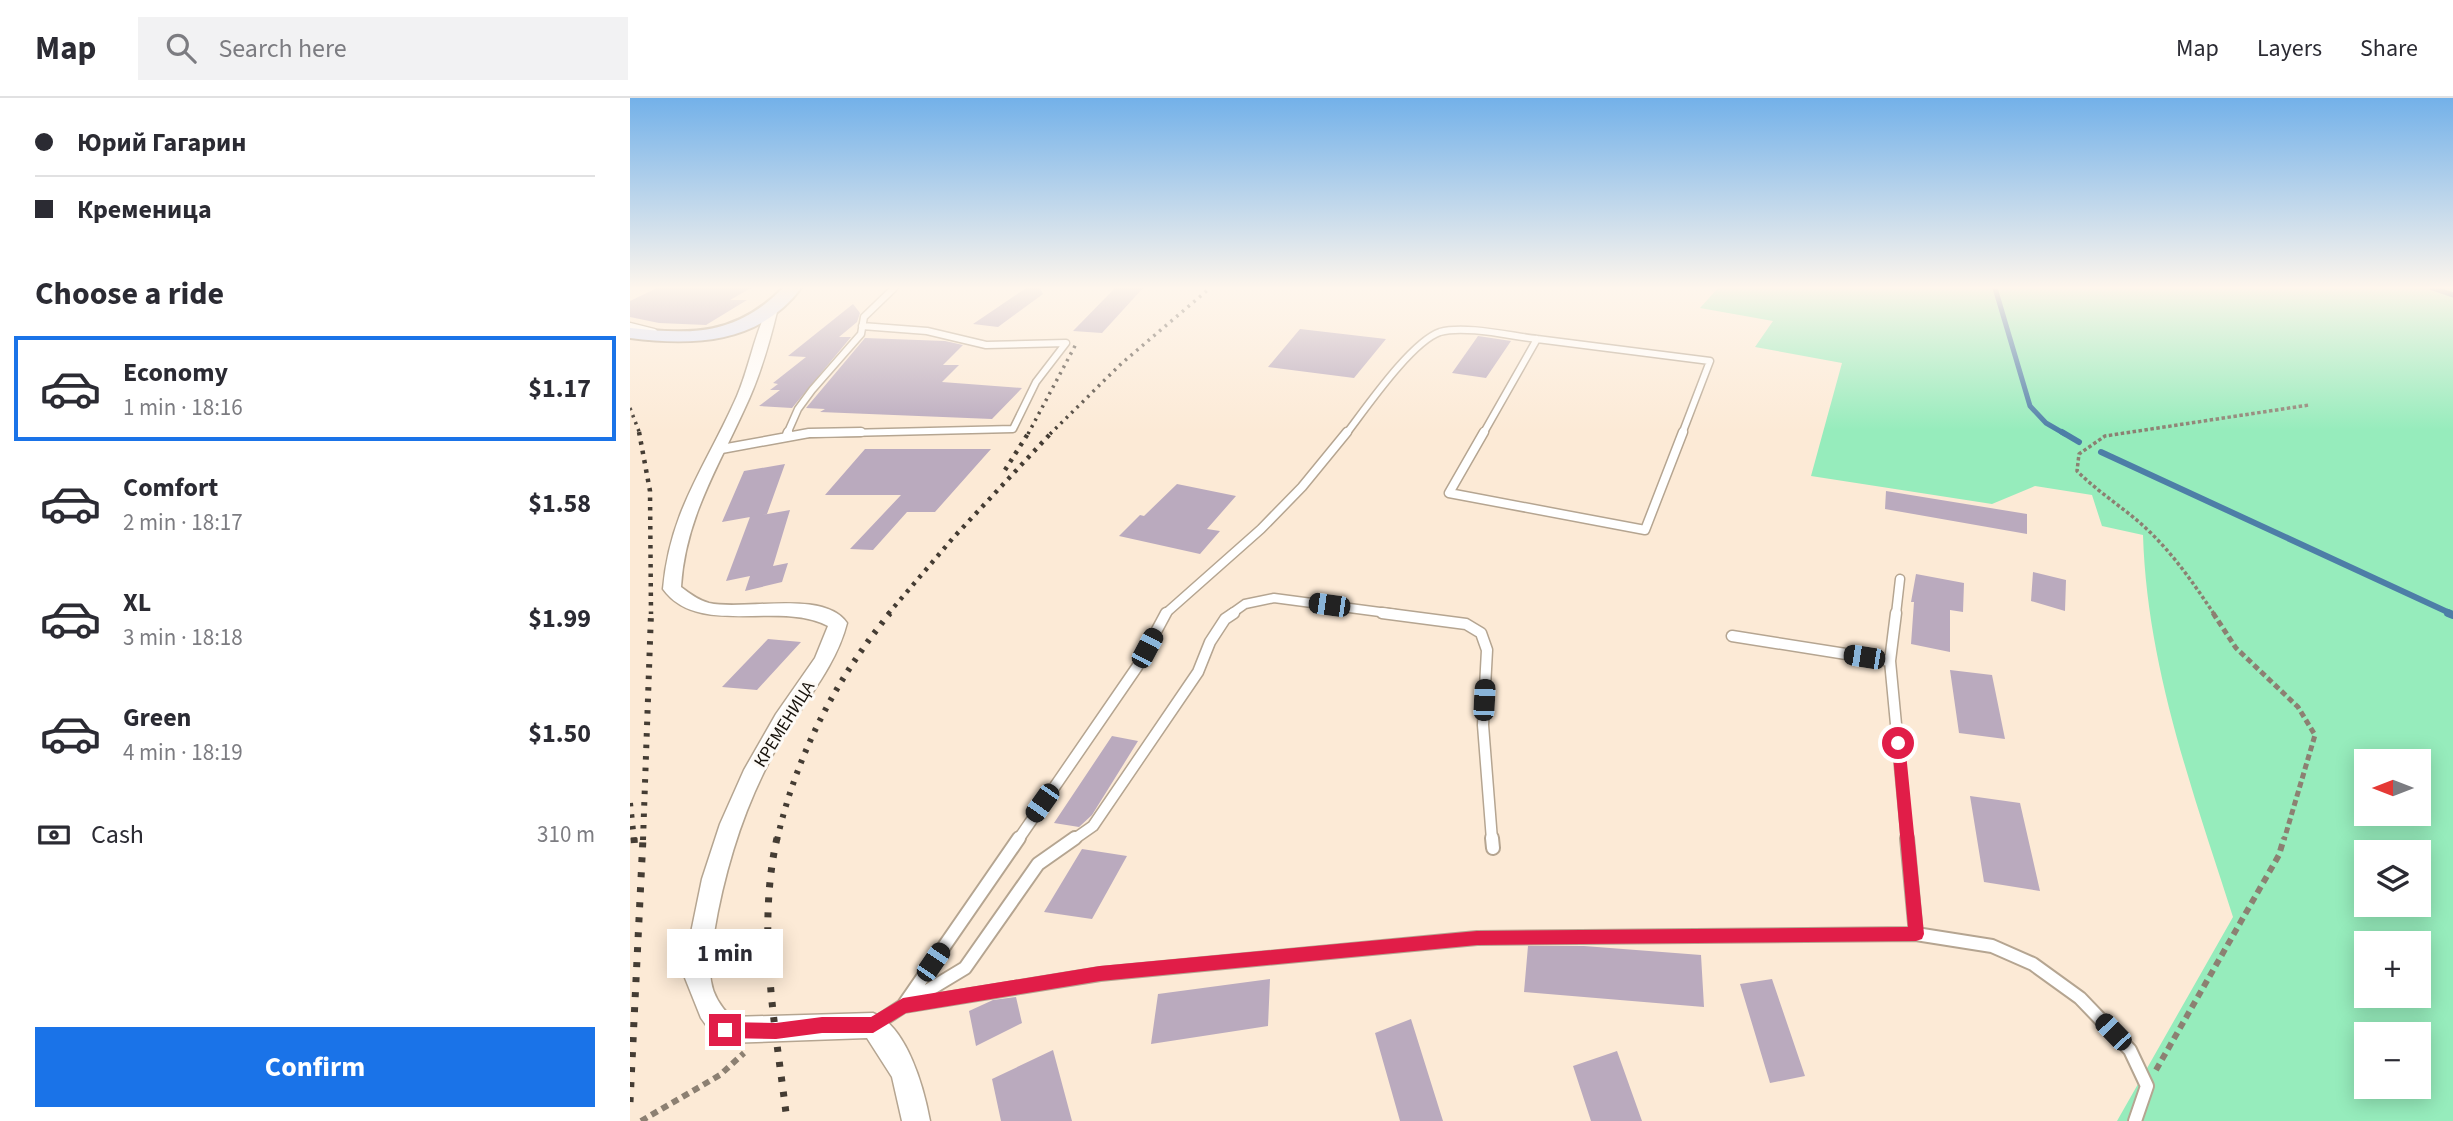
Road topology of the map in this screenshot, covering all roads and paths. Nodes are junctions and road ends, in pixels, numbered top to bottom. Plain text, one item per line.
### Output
1 (655, 336) edge
2 (667, 336) edge
3 (693, 336) edge
4 (763, 336) edge
5 (860, 336) edge
6 (947, 336) edge
7 (1433, 336) edge
8 (1507, 336) edge
9 (676, 338) junction
10 (1537, 339) junction
11 (2309, 405) dead end
12 (786, 437) junction
13 (715, 450) junction
14 (1900, 579) dead end
15 (1732, 636) dead end
16 (1890, 662) junction
17 (1493, 848) dead end
18 (1916, 934) junction
19 (903, 1006) junction
20 (873, 1025) junction
21 (768, 1031) junction
22 (2147, 1086) junction
23 (641, 1121) edge
24 (916, 1121) edge
25 (2135, 1121) edge

1 - 9 street
2 - 9 lane
3 - 9 street
4 - 13 street, КРЕМЕНИЦА
5 - 12 lane
6 - 12 lane
7 - 19 lane
8 - 10 lane
10 - 10 lane
11 - 22 path
12 - 13 lane
13 - 21 street, КРЕМЕНИЦА
14 - 16 lane
15 - 16 lane
16 - 18 lane
17 - 19 lane
18 - 19 lane
18 - 22 lane
19 - 20 lane
20 - 21 street, КРЕМЕНИЦА
20 - 24 street
21 - 23 path
22 - 25 lane

